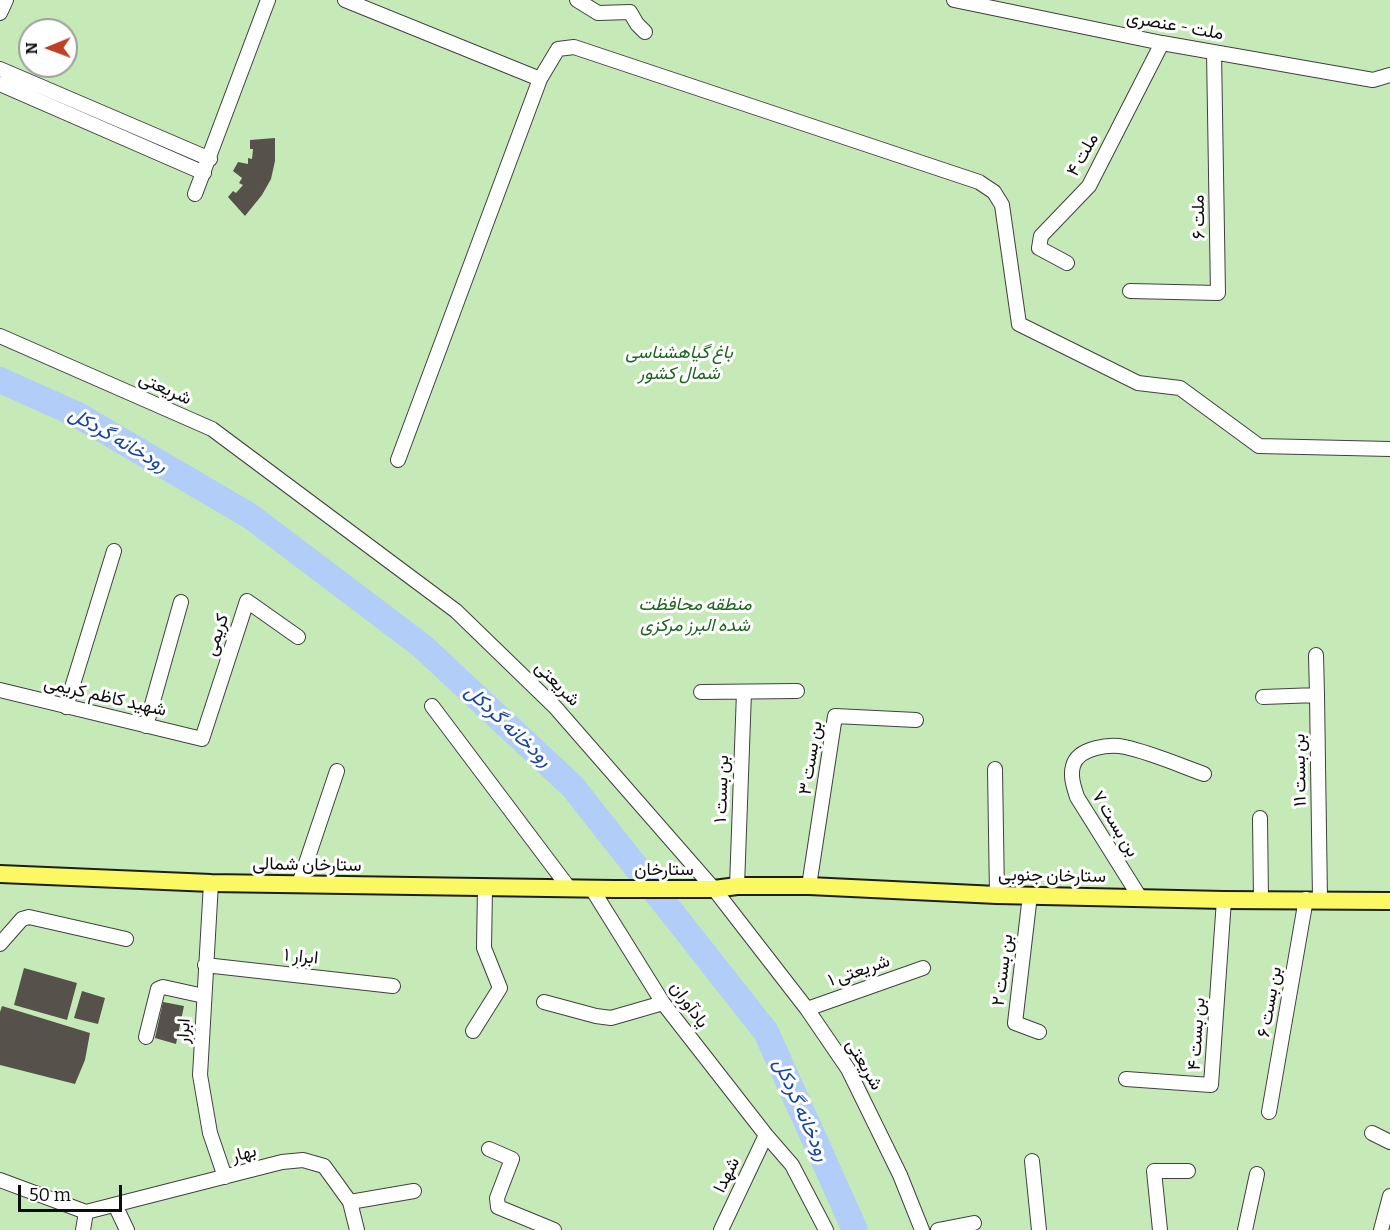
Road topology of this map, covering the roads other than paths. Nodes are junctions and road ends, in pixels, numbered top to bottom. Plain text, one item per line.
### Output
1 (6, 0) edge
2 (267, 0) edge
3 (345, 0) edge
4 (577, 0) edge
5 (954, 0) edge
6 (0, 13) edge
7 (645, 32) dead end
8 (1162, 44) junction
9 (1214, 52) junction
10 (0, 69) edge
11 (1390, 75) edge
12 (540, 79) junction
13 (0, 84) edge
14 (210, 159) junction
15 (204, 173) junction
16 (195, 194) dead end
17 (1067, 264) dead end
18 (1130, 291) dead end
19 (0, 336) edge
20 (1390, 449) edge
21 (399, 460) dead end
22 (114, 551) dead end
23 (181, 602) dead end
24 (298, 637) dead end
25 (1316, 655) dead end
26 (0, 690) edge
27 (797, 691) dead end
28 (701, 692) dead end
29 (744, 692) junction
30 (1317, 695) junction
31 (1263, 697) dead end
32 (432, 705) dead end
33 (66, 707) junction
34 (916, 720) dead end
35 (146, 726) junction
36 (202, 739) joint
37 (995, 769) dead end
38 (337, 771) dead end
39 (1204, 774) dead end
40 (1260, 818) dead end
41 (0, 874) edge
42 (211, 883) junction
43 (299, 884) junction
44 (737, 886) junction
45 (809, 886) junction
46 (485, 888) junction
47 (569, 888) junction
48 (592, 889) junction
49 (614, 889) joint
50 (714, 889) junction
51 (997, 895) junction
52 (1030, 895) junction
53 (1139, 896) junction
54 (1261, 899) junction
55 (1313, 899) junction
56 (1224, 900) junction
57 (1390, 901) edge
58 (126, 939) dead end
59 (0, 944) edge
60 (205, 964) junction
61 (923, 968) dead end
62 (393, 986) dead end
63 (204, 996) junction
64 (544, 1002) dead end
65 (663, 1003) junction
66 (807, 1009) junction
67 (473, 1031) dead end
68 (1039, 1032) dead end
69 (146, 1037) dead end
70 (1126, 1079) dead end
71 (1269, 1112) dead end
72 (1372, 1133) dead end
73 (766, 1136) junction
74 (1390, 1142) edge
75 (489, 1149) dead end
76 (1032, 1161) dead end
77 (1188, 1171) dead end
78 (1257, 1174) dead end
79 (225, 1177) junction
80 (0, 1180) edge
81 (414, 1191) dead end
82 (1390, 1196) edge
83 (350, 1202) junction
84 (115, 1204) junction
85 (86, 1212) junction
86 (974, 1222) dead end
87 (1385, 1224) edge
88 (83, 1230) edge
89 (127, 1230) edge
90 (357, 1230) edge
91 (554, 1230) edge
92 (721, 1230) edge
93 (825, 1230) edge
94 (922, 1230) edge
95 (938, 1230) edge
96 (1039, 1230) edge
97 (1160, 1230) edge
98 (1245, 1230) edge

1 - 6 street
2 - 14 street
3 - 12 street
4 - 7 street
5 - 8 street, ملت - عنصری
8 - 9 street, ملت - عنصری
8 - 17 street, ملت ۴
9 - 11 street, ملت - عنصری
9 - 18 street, ملت ۶
10 - 14 street
12 - 20 street
12 - 21 street
13 - 15 street
14 - 15 street
15 - 16 street
19 - 50 street, شریعتی
22 - 33 street
23 - 35 street
24 - 36 street, کریمی
25 - 30 street, بن بست ۱۱
26 - 33 street, شهید کاظم کریمی
27 - 29 street
28 - 29 street
29 - 44 street, بن بست ۱
30 - 31 street
30 - 55 street, بن بست ۱۱
32 - 47 street
33 - 35 street, شهید کاظم کریمی
34 - 45 street, بن بست ۳
35 - 36 street, شهید کاظم کریمی
37 - 51 street
38 - 43 street
39 - 53 street, بن بست ۷
40 - 54 street
41 - 42 main road, ستارخان شمالی
42 - 43 main road, ستارخان شمالی
42 - 60 street, ابرار
43 - 46 main road, ستارخان شمالی
44 - 45 main road, ستارخان جنوبی
44 - 50 main road, ستارخان جنوبی
45 - 51 main road, ستارخان جنوبی
46 - 47 main road, ستارخان شمالی
46 - 67 street
47 - 48 main road, ستارخان شمالی
48 - 49 main road, ستارخان شمالی
48 - 65 street, یادآوران
49 - 50 main road, ستارخان
50 - 66 street, شریعتی
51 - 52 main road, ستارخان جنوبی
52 - 53 main road, ستارخان جنوبی
52 - 68 street, بن بست ۲
53 - 56 main road, ستارخان جنوبی
54 - 55 main road, ستارخان جنوبی
54 - 56 main road, ستارخان جنوبی
55 - 57 main road, ستارخان جنوبی
55 - 71 street, بن بست ۶
56 - 70 street, بن بست ۴
58 - 59 street
60 - 62 street, ابرار ۱
60 - 63 street, ابرار
61 - 66 street, شریعتی ۱
63 - 69 street
63 - 79 street, ابرار
64 - 65 street
65 - 73 street, یادآوران
66 - 94 street, شریعتی
72 - 74 street
73 - 92 street, شهدا
73 - 93 street, یادآوران
75 - 91 street
76 - 96 street
77 - 97 street
78 - 98 street
79 - 83 street, بهار
79 - 84 street, بهار
80 - 85 street
81 - 83 street
82 - 87 street
83 - 90 street, بهار
84 - 85 street, بهار
84 - 89 street
85 - 88 street
86 - 95 street

